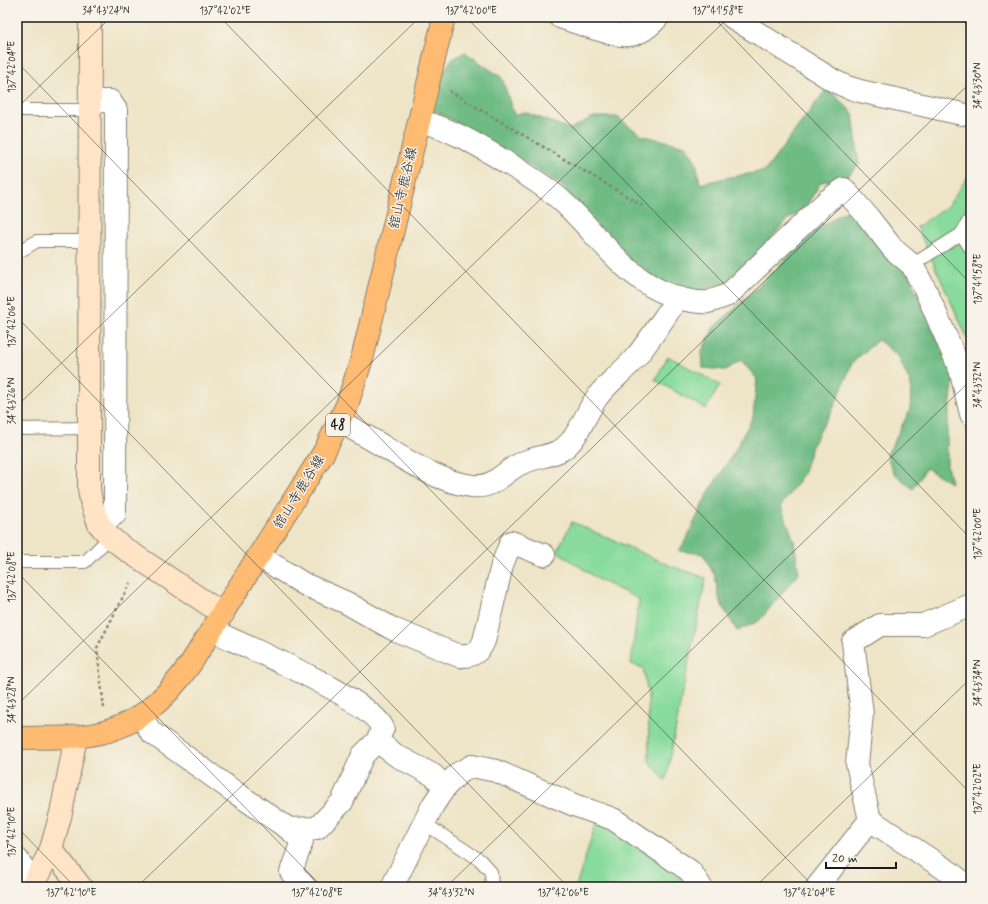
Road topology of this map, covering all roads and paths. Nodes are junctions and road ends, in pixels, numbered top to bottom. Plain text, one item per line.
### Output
1 (90, 17) edge
2 (444, 17) edge
3 (560, 17) edge
4 (658, 17) edge
5 (732, 17) edge
6 (428, 84) junction
7 (90, 105) junction
8 (17, 110) edge
9 (966, 113) edge
10 (419, 121) junction
11 (643, 206) dead end
12 (971, 217) edge
13 (961, 234) junction
14 (90, 241) junction
15 (971, 249) edge
16 (17, 254) edge
17 (912, 264) junction
18 (678, 298) junction
19 (965, 366) edge
20 (971, 414) edge
21 (339, 422) junction
22 (17, 428) edge
23 (89, 428) junction
24 (105, 530) junction
25 (544, 555) dead end
26 (259, 556) junction
27 (17, 562) edge
28 (130, 583) dead end
29 (971, 605) edge
30 (218, 621) junction
31 (104, 709) dead end
32 (141, 716) junction
33 (76, 737) junction
34 (17, 738) edge
35 (377, 741) junction
36 (445, 787) junction
37 (870, 820) junction
38 (424, 823) junction
39 (290, 829) junction
40 (50, 849) junction
41 (17, 859) edge
42 (33, 885) edge
43 (81, 887) edge
44 (305, 887) edge
45 (392, 887) edge
46 (492, 887) edge
47 (701, 887) edge
48 (817, 887) edge
49 (968, 887) edge

1 - 7 street
2 - 6 main road, 舘山寺鹿谷線 / 48
3 - 4 street
5 - 9 street
6 - 10 main road, 舘山寺鹿谷線 / 48
6 - 11 path
7 - 8 lane
7 - 14 street
7 - 24 street
10 - 18 street
10 - 21 main road, 舘山寺鹿谷線 / 48
12 - 13 lane
13 - 15 lane
13 - 17 lane
14 - 16 lane
14 - 23 street
17 - 18 street
17 - 19 street
18 - 21 street
19 - 20 street
21 - 26 main road, 舘山寺鹿谷線 / 48
22 - 23 lane
23 - 24 street
24 - 27 lane
24 - 30 street
25 - 26 street
26 - 30 main road, 舘山寺鹿谷線 / 48
28 - 31 path
29 - 37 street
30 - 32 main road, 舘山寺鹿谷線 / 48
30 - 35 street
32 - 33 main road, 舘山寺鹿谷線 / 48
32 - 39 street
33 - 34 main road, 舘山寺鹿谷線 / 48
33 - 40 street
35 - 36 street
35 - 39 street
36 - 38 street
36 - 47 street
37 - 48 street
37 - 49 street
38 - 45 street
38 - 46 lane
39 - 44 street
40 - 42 street
40 - 43 street
41 - 42 street

